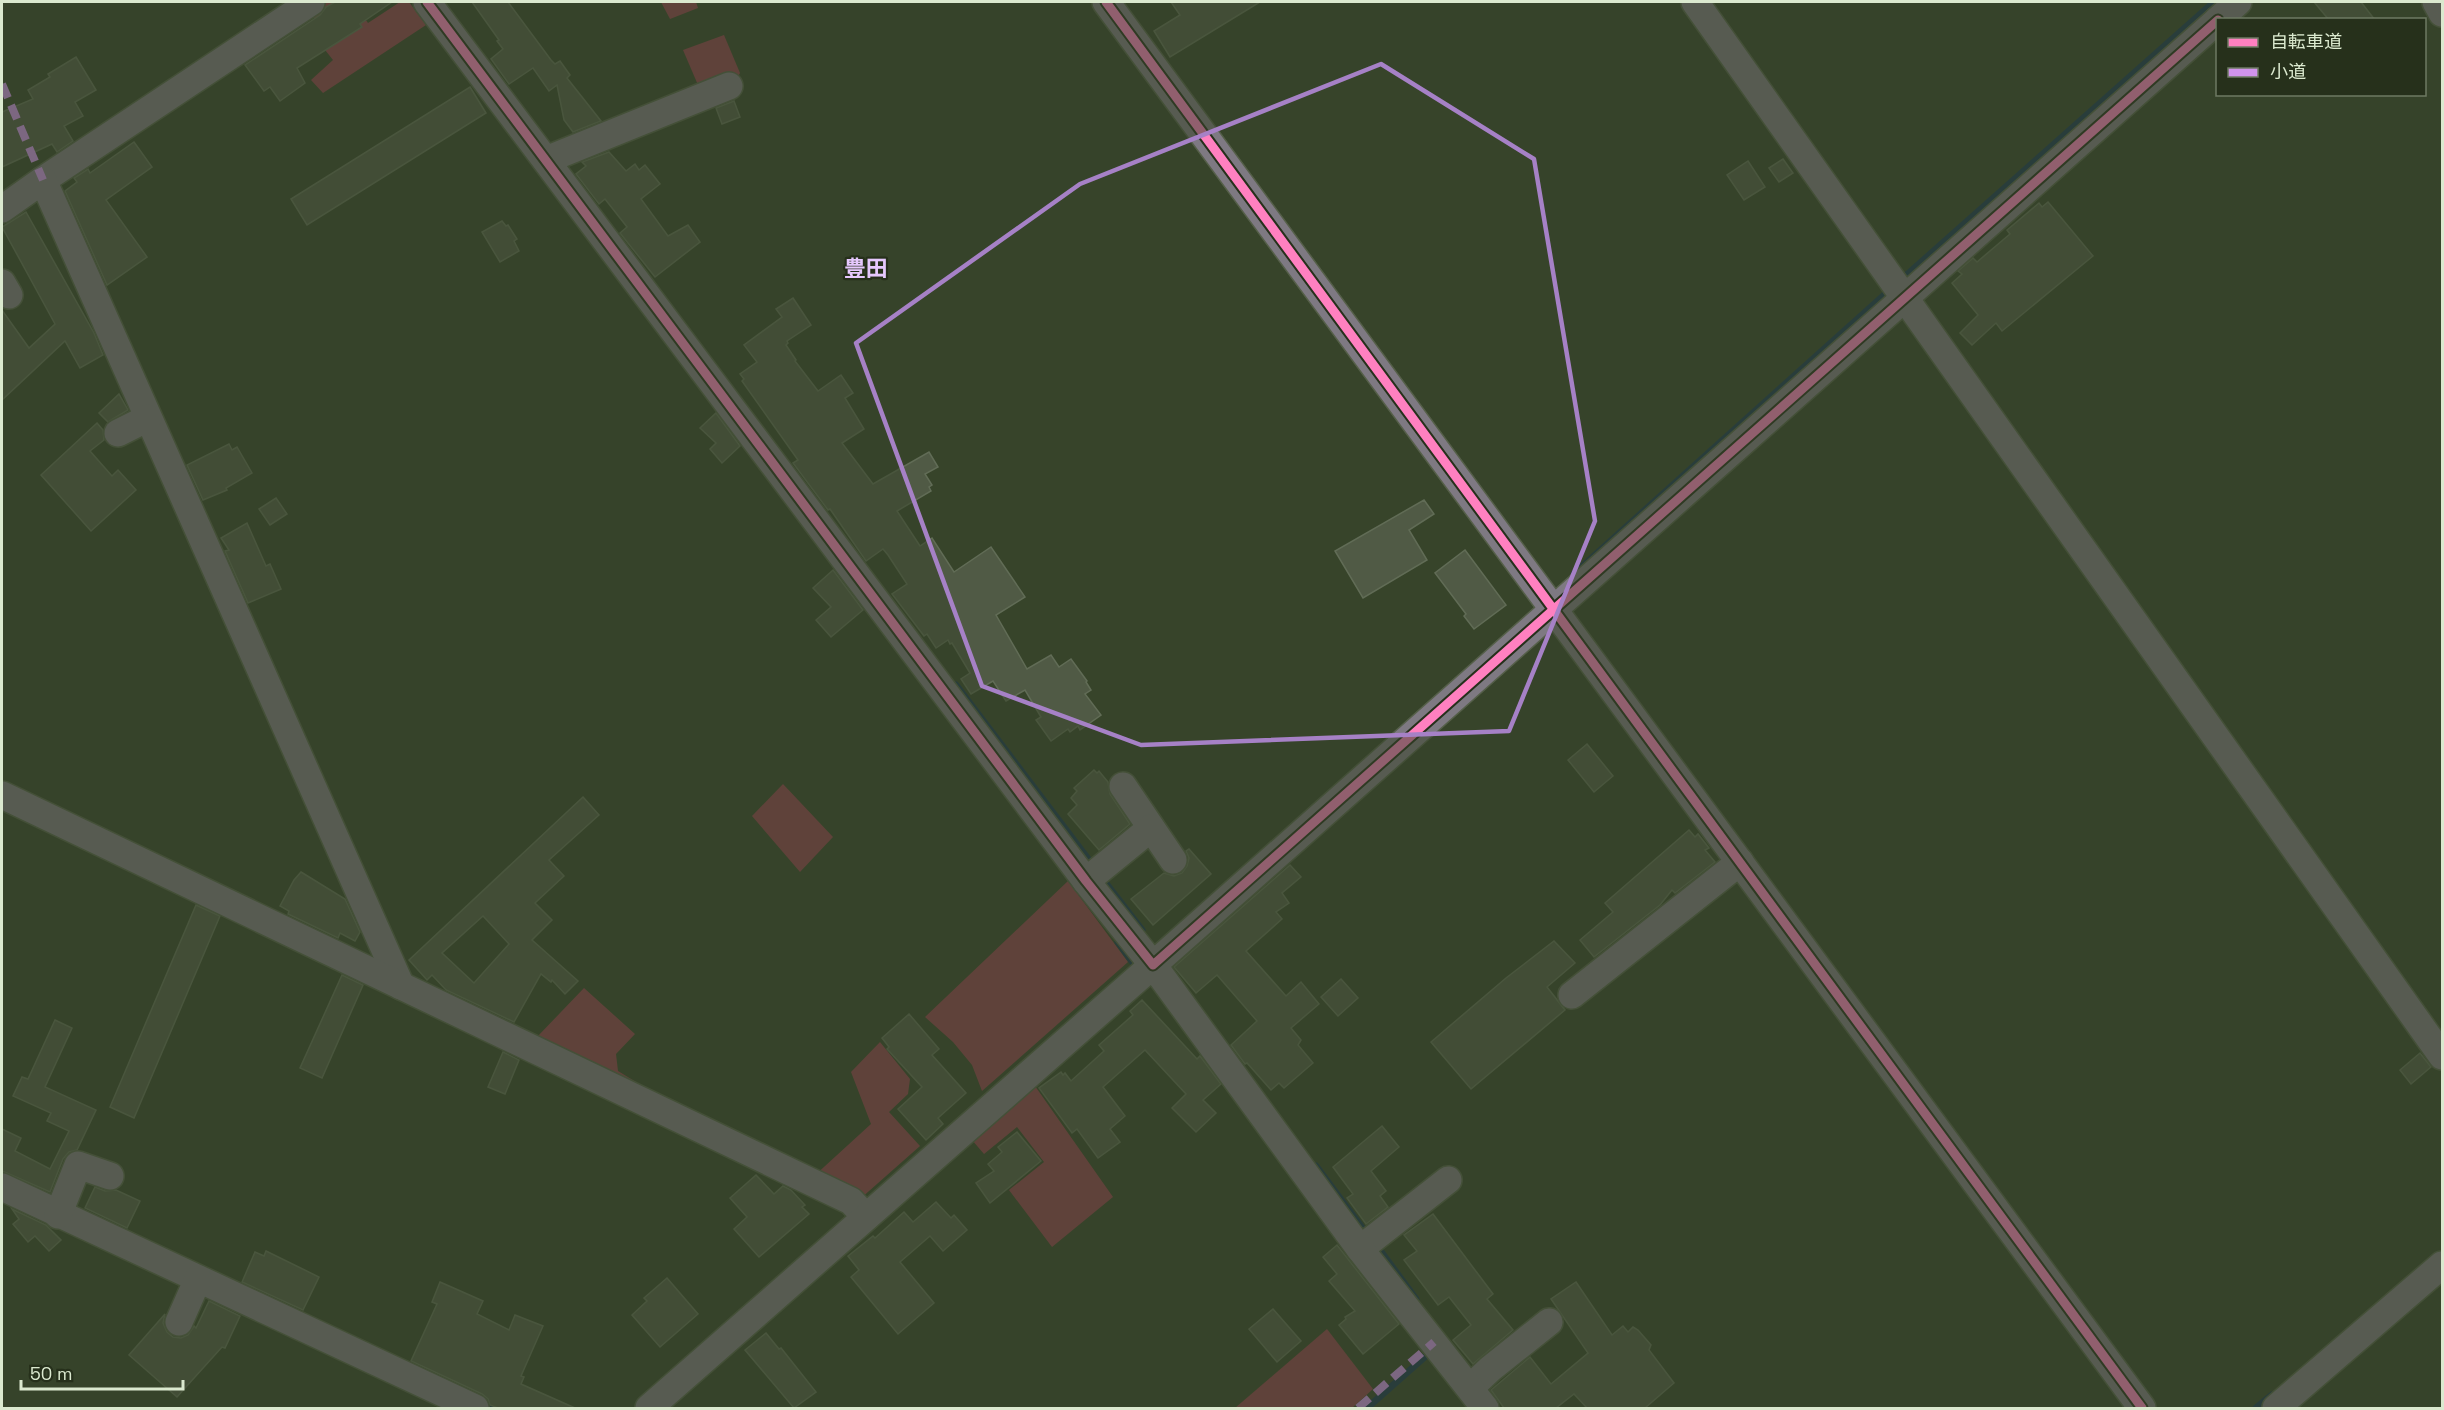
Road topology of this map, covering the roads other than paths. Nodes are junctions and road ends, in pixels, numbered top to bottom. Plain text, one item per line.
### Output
1 (311, 2) edge
2 (427, 2) edge
3 (1106, 2) edge
4 (1695, 2) edge
5 (2238, 2) edge
6 (2436, 2) edge
7 (2442, 13) edge
8 (2220, 18) edge
9 (2216, 22) edge
10 (729, 86) dead end
11 (552, 158) junction
12 (43, 180) junction
13 (2, 210) edge
14 (1898, 288) junction
15 (148, 418) junction
16 (118, 433) dead end
17 (1549, 603) junction
18 (1123, 786) dead end
19 (2, 795) edge
20 (1151, 828) junction
21 (1173, 860) dead end
22 (1740, 862) junction
23 (1094, 875) junction
24 (1148, 959) junction
25 (401, 986) junction
26 (1572, 995) dead end
27 (2442, 1056) edge
28 (110, 1176) dead end
29 (1448, 1180) dead end
30 (2, 1187) edge
31 (60, 1211) junction
32 (861, 1212) junction
33 (1368, 1242) junction
34 (2442, 1265) edge
35 (198, 1279) junction
36 (179, 1322) dead end
37 (1549, 1322) dead end
38 (1478, 1390) edge
39 (475, 1408) edge
40 (649, 1408) edge
41 (2142, 1408) edge
42 (2276, 1408) edge

1 - 12 street
2 - 11 street
3 - 17 street
4 - 14 street
5 - 8 street
6 - 7 street
9 - 14 street
10 - 11 street
11 - 23 street
12 - 13 street
12 - 15 street
14 - 17 street
14 - 27 street
15 - 16 street
15 - 25 street
17 - 22 street
17 - 24 street
18 - 20 street
19 - 25 street
20 - 21 street
20 - 23 street
22 - 26 street
22 - 41 street
23 - 24 street
24 - 32 street
24 - 33 street
25 - 32 street
28 - 31 street
29 - 33 street
30 - 31 street
31 - 35 street
32 - 40 street
33 - 38 street
34 - 42 street
35 - 36 street
35 - 39 street
37 - 38 street

